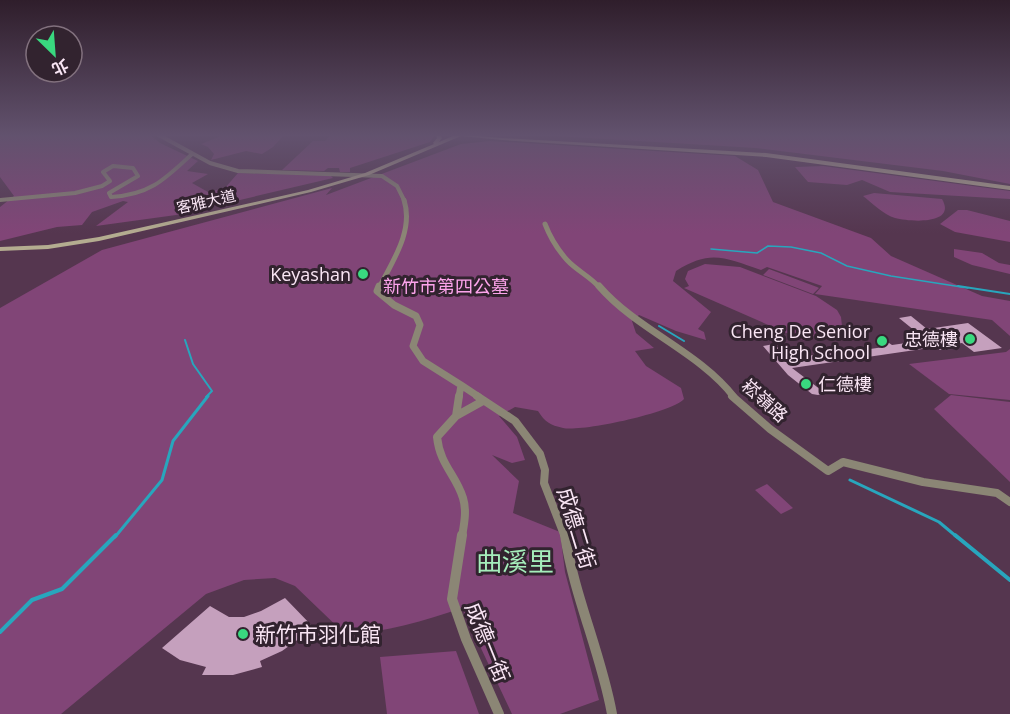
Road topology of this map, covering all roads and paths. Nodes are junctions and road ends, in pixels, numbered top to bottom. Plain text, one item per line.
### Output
1 (114, 167) edge
2 (129, 167) edge
3 (177, 167) edge
4 (225, 167) edge
5 (375, 167) edge
6 (383, 167) edge
7 (863, 167) edge
8 (357, 174) junction
9 (367, 174) junction
10 (1010, 187) edge
11 (0, 200) edge
12 (545, 224) dead end
13 (0, 247) edge
14 (20, 247) junction
15 (461, 385) junction
16 (483, 401) junction
17 (456, 416) junction
18 (1010, 502) edge
19 (499, 714) edge
20 (612, 714) edge

1 - 11 street
2 - 3 street
4 - 8 street
5 - 8 street, 客雅大道
6 - 9 street, 客雅大道
7 - 10 street
8 - 9 street
8 - 14 street, 客雅大道
9 - 14 street, 客雅大道
9 - 15 street
12 - 18 street, 崧嶺路
13 - 14 street
15 - 16 street, 成德二街
15 - 17 street
16 - 17 street, 成德一街
16 - 20 street, 成德二街
17 - 19 street, 成德一街

